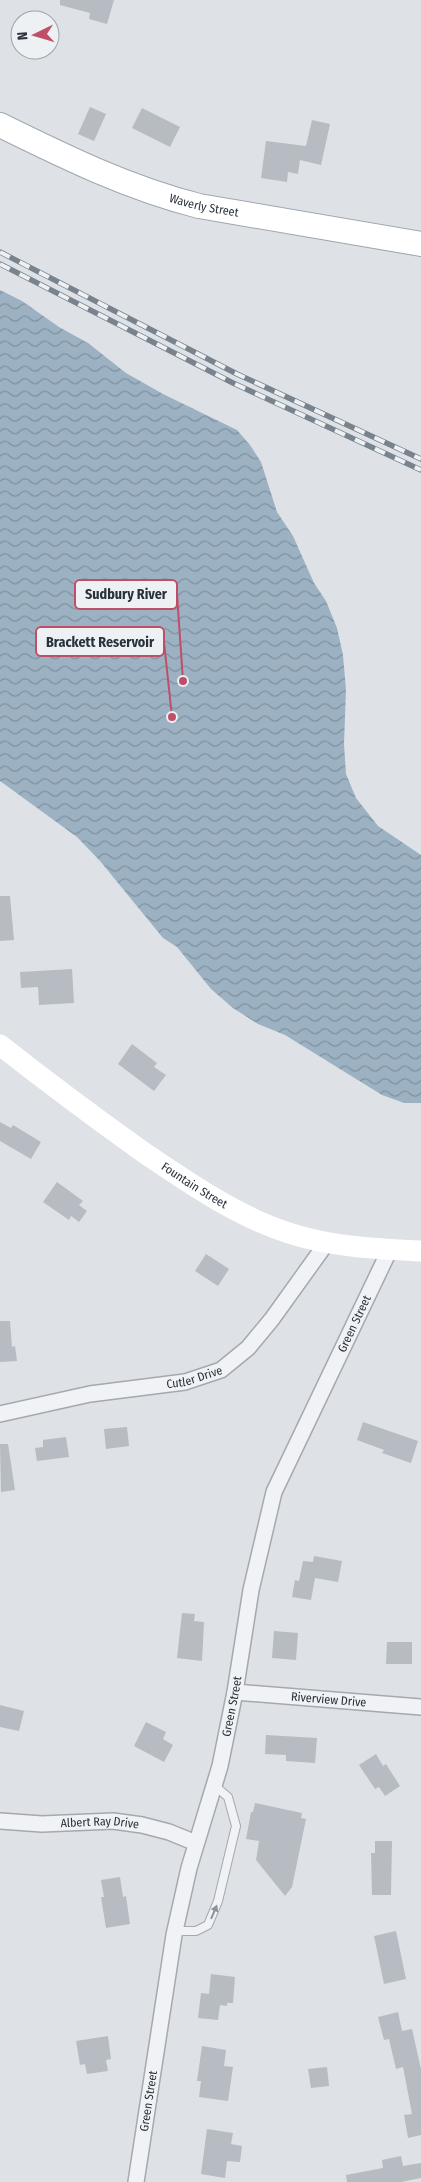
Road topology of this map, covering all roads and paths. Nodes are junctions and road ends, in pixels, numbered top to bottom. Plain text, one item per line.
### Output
1 (0, 126) edge
2 (421, 244) edge
3 (0, 1045) edge
4 (328, 1241) junction
5 (390, 1249) junction
6 (421, 1251) edge
7 (0, 1414) edge
8 (236, 1692) junction
9 (421, 1707) edge
10 (215, 1786) junction
11 (0, 1821) edge
12 (196, 1844) junction
13 (175, 1932) junction
14 (136, 2182) edge

1 - 2 main road, Waverly Street
3 - 4 street, Fountain Street
4 - 5 street, Fountain Street
4 - 7 street, Cutler Drive
5 - 6 street, Fountain Street
5 - 8 street, Green Street
8 - 9 street, Riverview Drive
8 - 10 street, Green Street
10 - 12 street, Green Street
13 -> 10 lane
11 - 12 street, Albert Ray Drive
12 - 13 street, Green Street
13 - 14 street, Green Street

